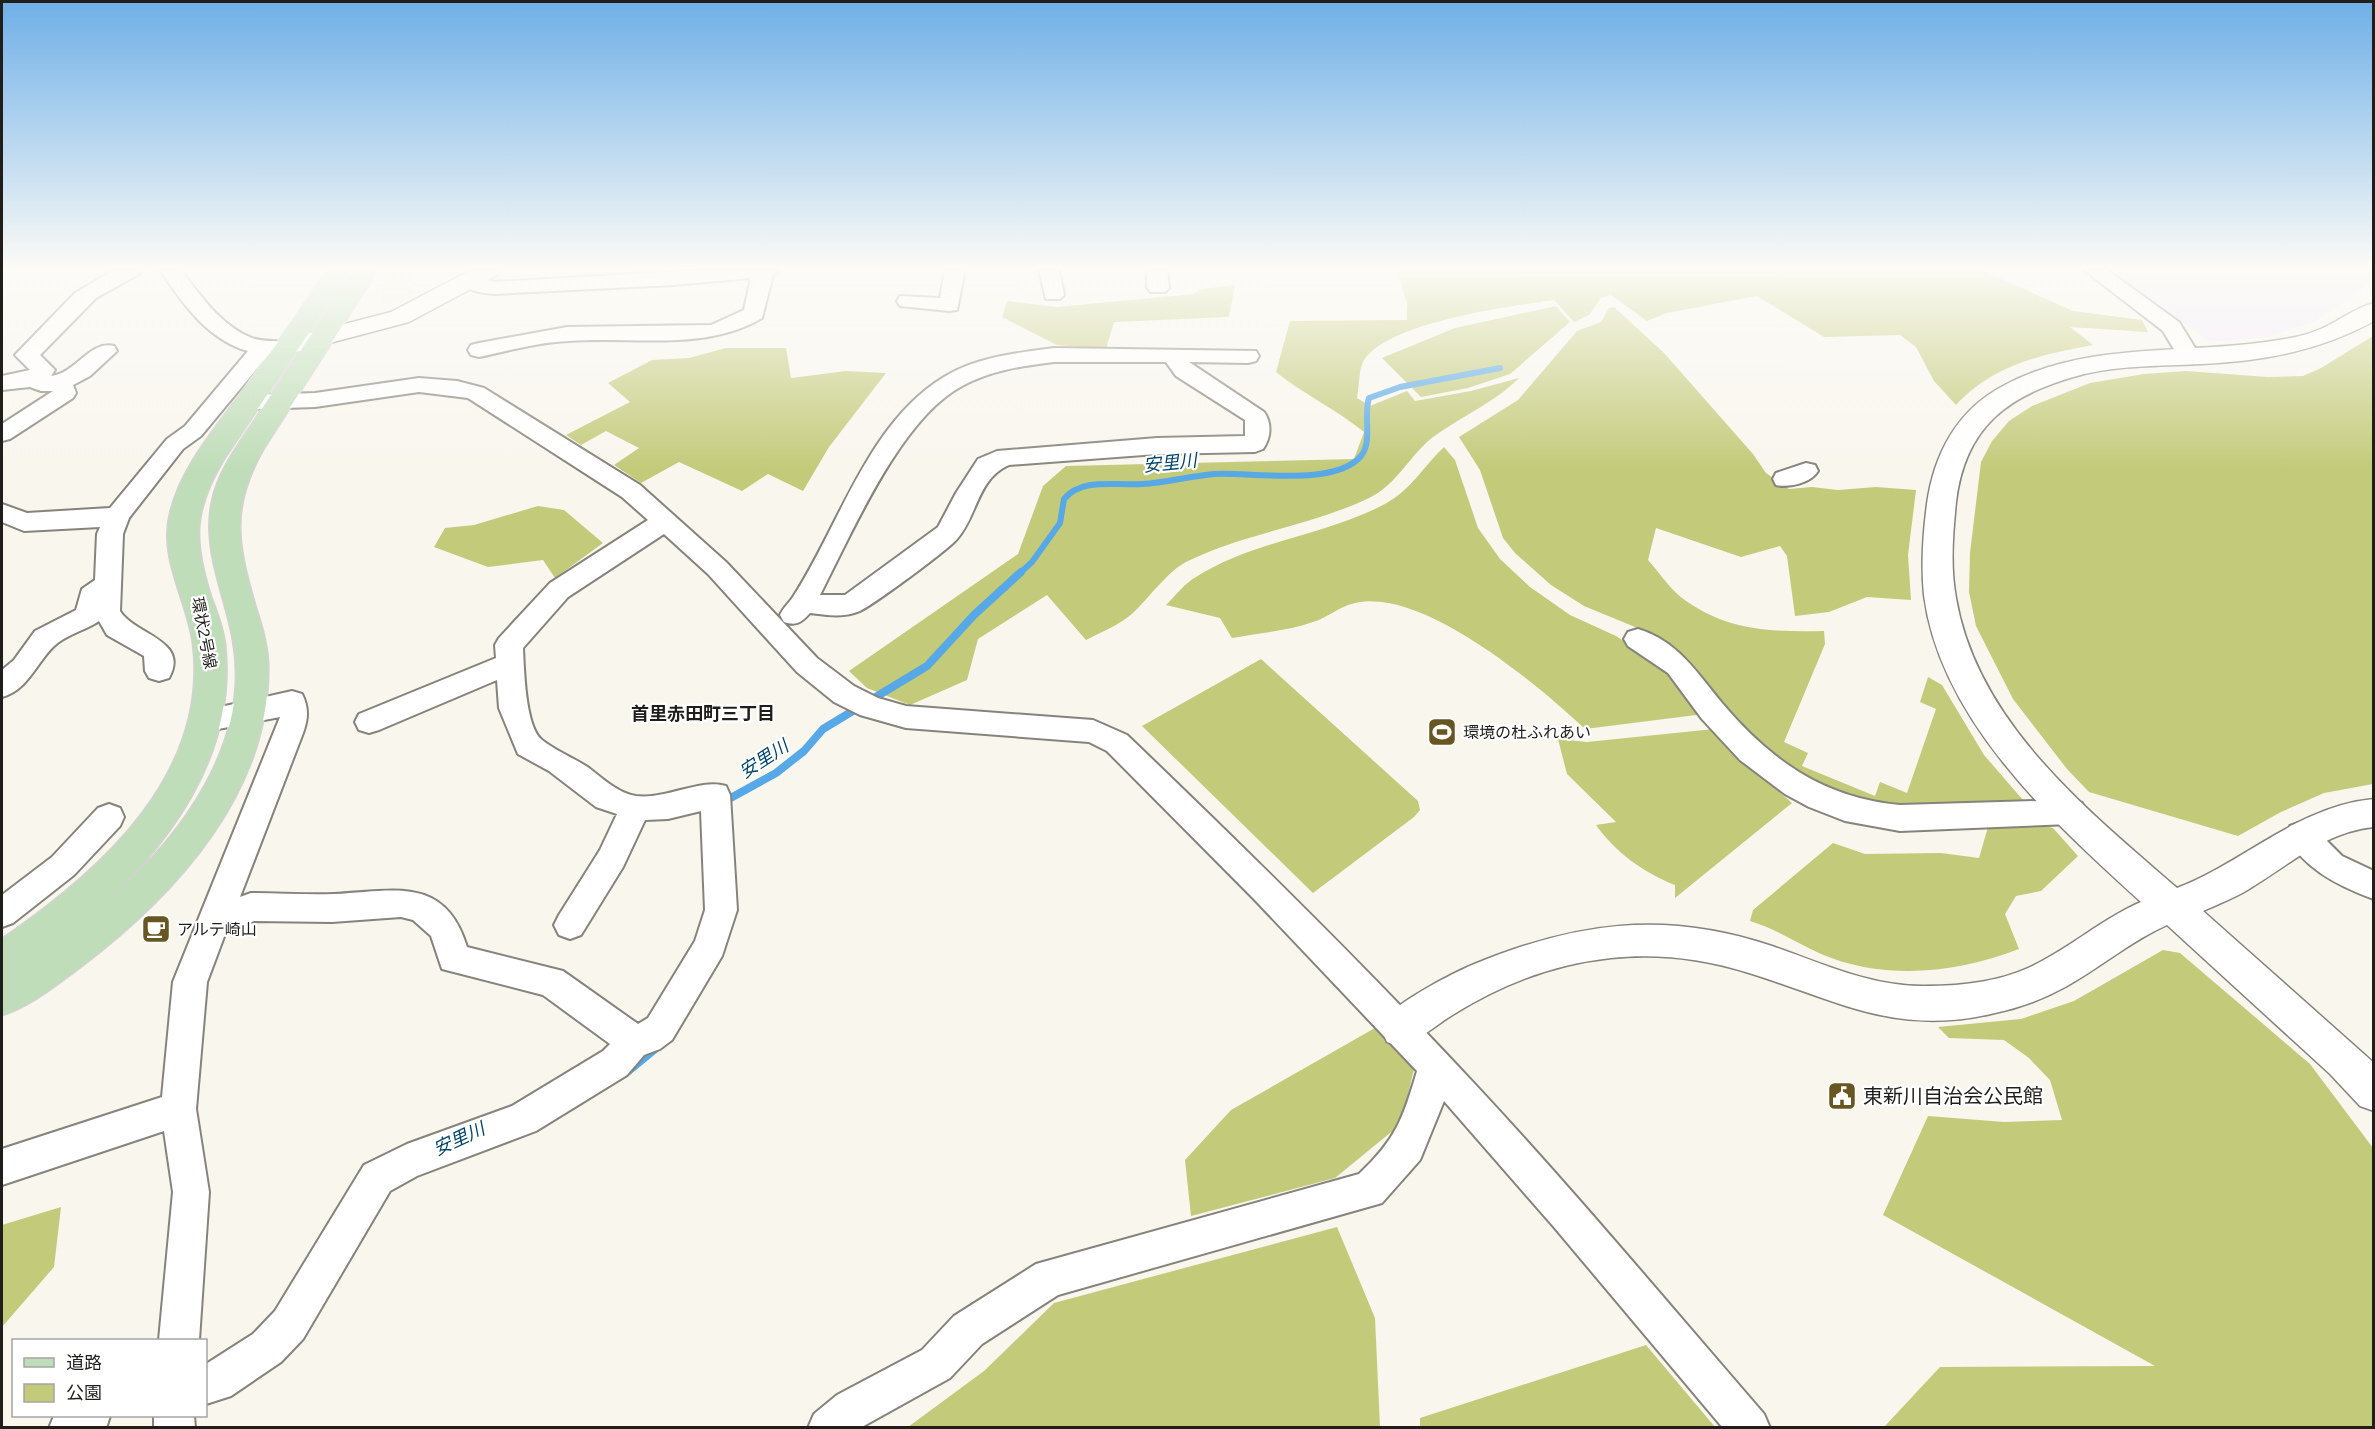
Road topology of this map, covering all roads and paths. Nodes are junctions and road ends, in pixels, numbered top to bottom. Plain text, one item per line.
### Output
1 (324, 336) edge
2 (46, 337) edge
3 (235, 337) edge
4 (284, 337) edge
5 (321, 337) edge
6 (552, 337) edge
7 (2177, 337) edge
8 (2324, 337) edge
9 (275, 347) junction
10 (479, 350) dead end
11 (106, 351) dead end
12 (1173, 356) junction
13 (1248, 356) dead end
14 (2189, 356) junction
15 (34, 379) junction
16 (61, 382) junction
17 (2, 383) edge
18 (264, 402) junction
19 (2, 434) edge
20 (118, 515) junction
21 (13, 517) edge
22 (666, 521) junction
23 (2, 538) edge
24 (108, 584) junction
25 (803, 603) junction
26 (775, 630) junction
27 (1638, 639) dead end
28 (511, 663) junction
29 (159, 671) dead end
30 (2, 686) edge
31 (251, 712) junction
32 (208, 720) junction
33 (369, 722) dead end
34 (635, 808) junction
35 (2071, 812) junction
36 (2373, 813) edge
37 (109, 817) dead end
38 (2301, 835) junction
39 (2373, 886) edge
40 (2172, 907) junction
41 (2, 913) edge
42 (212, 925) junction
43 (570, 925) dead end
44 (2, 960) edge
45 (2, 998) edge
46 (1401, 1029) junction
47 (634, 1041) junction
48 (1435, 1067) junction
49 (2373, 1092) edge
50 (178, 1109) junction
51 (2, 1167) edge
52 (179, 1339) edge
53 (207, 1384) edge
54 (88, 1417) edge
55 (69, 1428) edge
56 (828, 1428) edge
57 (1750, 1428) edge

1 - 18 main road
2 - 15 street
3 - 9 street
4 - 9 main road, 環状2号線
5 - 9 street
6 - 10 street
7 - 14 street
8 - 14 street
9 - 18 main road, 環状2号線
9 - 20 street
11 - 16 street
12 - 13 street
12 - 25 street
12 - 25 street
14 - 35 street
15 - 16 street
15 - 17 street
16 - 19 street
18 - 22 street
18 - 31 main road, 環状2号線
18 - 32 main road, 環状2号線
20 - 21 street
20 - 24 street
21 - 23 street
22 - 26 street
22 - 28 street
24 - 29 street
24 - 30 street
25 - 26 street
26 - 46 street
27 - 35 street
28 - 33 street
28 - 34 street
31 - 32 street
31 - 42 street
31 - 45 main road, 環状2号線
32 - 44 main road, 環状2号線
34 - 43 street
34 - 47 street
35 - 40 street
36 - 38 street
37 - 41 street
38 - 39 street
38 - 40 street
40 - 46 street
40 - 49 street
42 - 47 street
42 - 50 street
46 - 48 street
47 - 53 street
48 - 56 street
48 - 57 street
50 - 51 street
50 - 52 street
54 - 55 street

